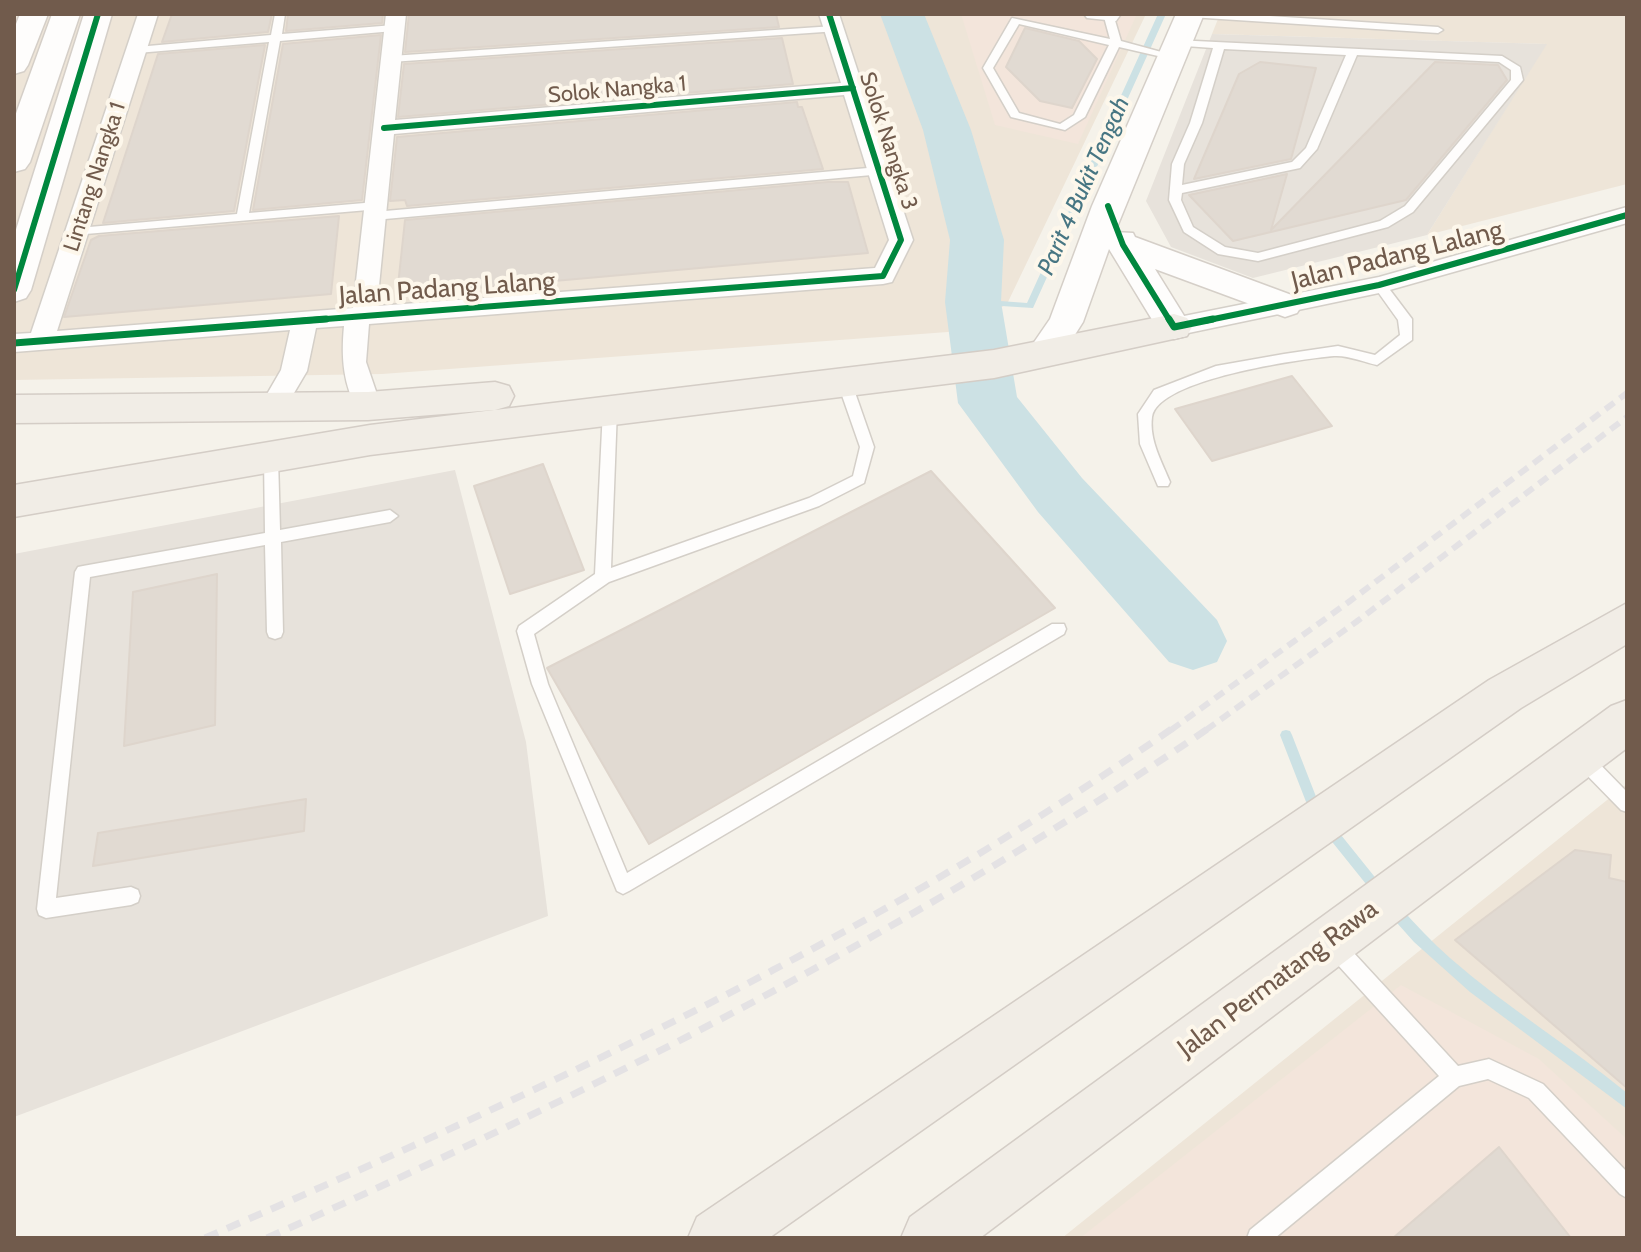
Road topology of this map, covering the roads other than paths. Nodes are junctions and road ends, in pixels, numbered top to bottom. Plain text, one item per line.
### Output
1 (66, 14) edge
2 (98, 14) edge
3 (148, 14) edge
4 (280, 14) edge
5 (1190, 14) edge
6 (1105, 15) edge
7 (33, 16) edge
8 (395, 21) edge
9 (832, 21) edge
10 (1438, 30) dead end
11 (275, 38) junction
12 (1116, 42) junction
13 (1219, 47) junction
14 (137, 50) junction
15 (1167, 51) junction
16 (1352, 53) junction
17 (391, 59) junction
18 (14, 65) edge
19 (853, 88) junction
20 (384, 128) junction
21 (14, 162) edge
22 (879, 171) junction
23 (1176, 190) junction
24 (1108, 206) junction
25 (375, 211) junction
26 (1627, 215) edge
27 (242, 218) junction
28 (78, 232) junction
29 (1123, 245) junction
30 (883, 276) joint
31 (15, 282) edge
32 (1379, 285) junction
33 (1285, 305) junction
34 (360, 316) junction
35 (305, 320) junction
36 (1174, 327) junction
37 (41, 340) junction
38 (14, 343) edge
39 (1042, 352) junction
40 (976, 360) junction
41 (844, 381) junction
42 (368, 406) junction
43 (60, 408) junction
44 (272, 408) junction
45 (14, 409) edge
46 (610, 409) junction
47 (14, 435) edge
48 (271, 458) junction
49 (1163, 482) dead end
50 (19, 499) edge
51 (390, 516) dead end
52 (272, 538) junction
53 (603, 577) junction
54 (1627, 622) edge
55 (1058, 629) dead end
56 (275, 632) dead end
57 (1627, 721) edge
58 (1580, 756) junction
59 (1627, 804) edge
60 (131, 896) dead end
61 (1362, 916) junction
62 (1454, 1077) junction
63 (1627, 1187) edge
64 (718, 1238) edge
65 (931, 1238) edge
66 (1258, 1238) edge

1 - 21 street
2 - 31 street
3 - 14 street, Lintang Nangka 1
4 - 11 lane
5 - 10 lane
5 - 15 street
6 - 12 lane
7 - 18 street
8 - 11 lane
8 - 17 street
9 - 17 lane
9 - 19 street, Solok Nangka 3
11 - 14 lane
11 - 27 lane
12 - 12 lane
12 - 15 lane
13 - 15 lane
13 - 16 lane
13 - 23 lane
14 - 28 street, Lintang Nangka 1
15 - 24 street
16 - 23 lane
16 - 23 lane
17 - 20 street
19 - 20 street, Solok Nangka 1
19 - 22 street, Solok Nangka 3
20 - 25 street
22 - 25 lane
22 - 30 street, Solok Nangka 3
24 - 29 street
24 - 39 street
25 - 27 lane
25 - 34 street
26 - 32 street, Jalan Padang Lalang
27 - 28 lane
28 - 37 street, Lintang Nangka 1
29 - 33 street
29 - 36 street
30 - 34 street, Jalan Padang Lalang
32 - 33 street, Jalan Padang Lalang
32 - 49 lane
33 - 36 street, Jalan Padang Lalang
34 - 35 street, Jalan Padang Lalang
34 - 42 street
35 - 37 street, Jalan Padang Lalang
35 - 44 street
36 - 39 main road, Jalan Padang Lalang
37 - 38 street, Jalan Padang Lalang
39 - 40 main road, Jalan Padang Lalang
40 - 41 main road, Jalan Padang Lalang
40 - 42 main road, Jalan Padang Lalang
41 - 46 main road, Jalan Padang Lalang
41 - 53 lane
42 - 44 main road, Jalan Padang Lalang
43 - 44 main road, Jalan Padang Lalang
43 - 45 main road, Jalan Padang Lalang
43 - 47 main road
46 - 48 main road, Jalan Padang Lalang
46 - 53 lane
48 - 50 main road, Jalan Padang Lalang
48 - 52 lane
51 - 52 lane
52 - 56 lane
52 - 60 lane
53 - 55 lane
54 - 64 main road
57 - 58 main road, Jalan Permatang Rawa
58 - 59 lane
58 - 61 main road, Jalan Permatang Rawa
61 - 62 lane
61 - 65 main road, Jalan Permatang Rawa
62 - 63 lane
62 - 66 lane

